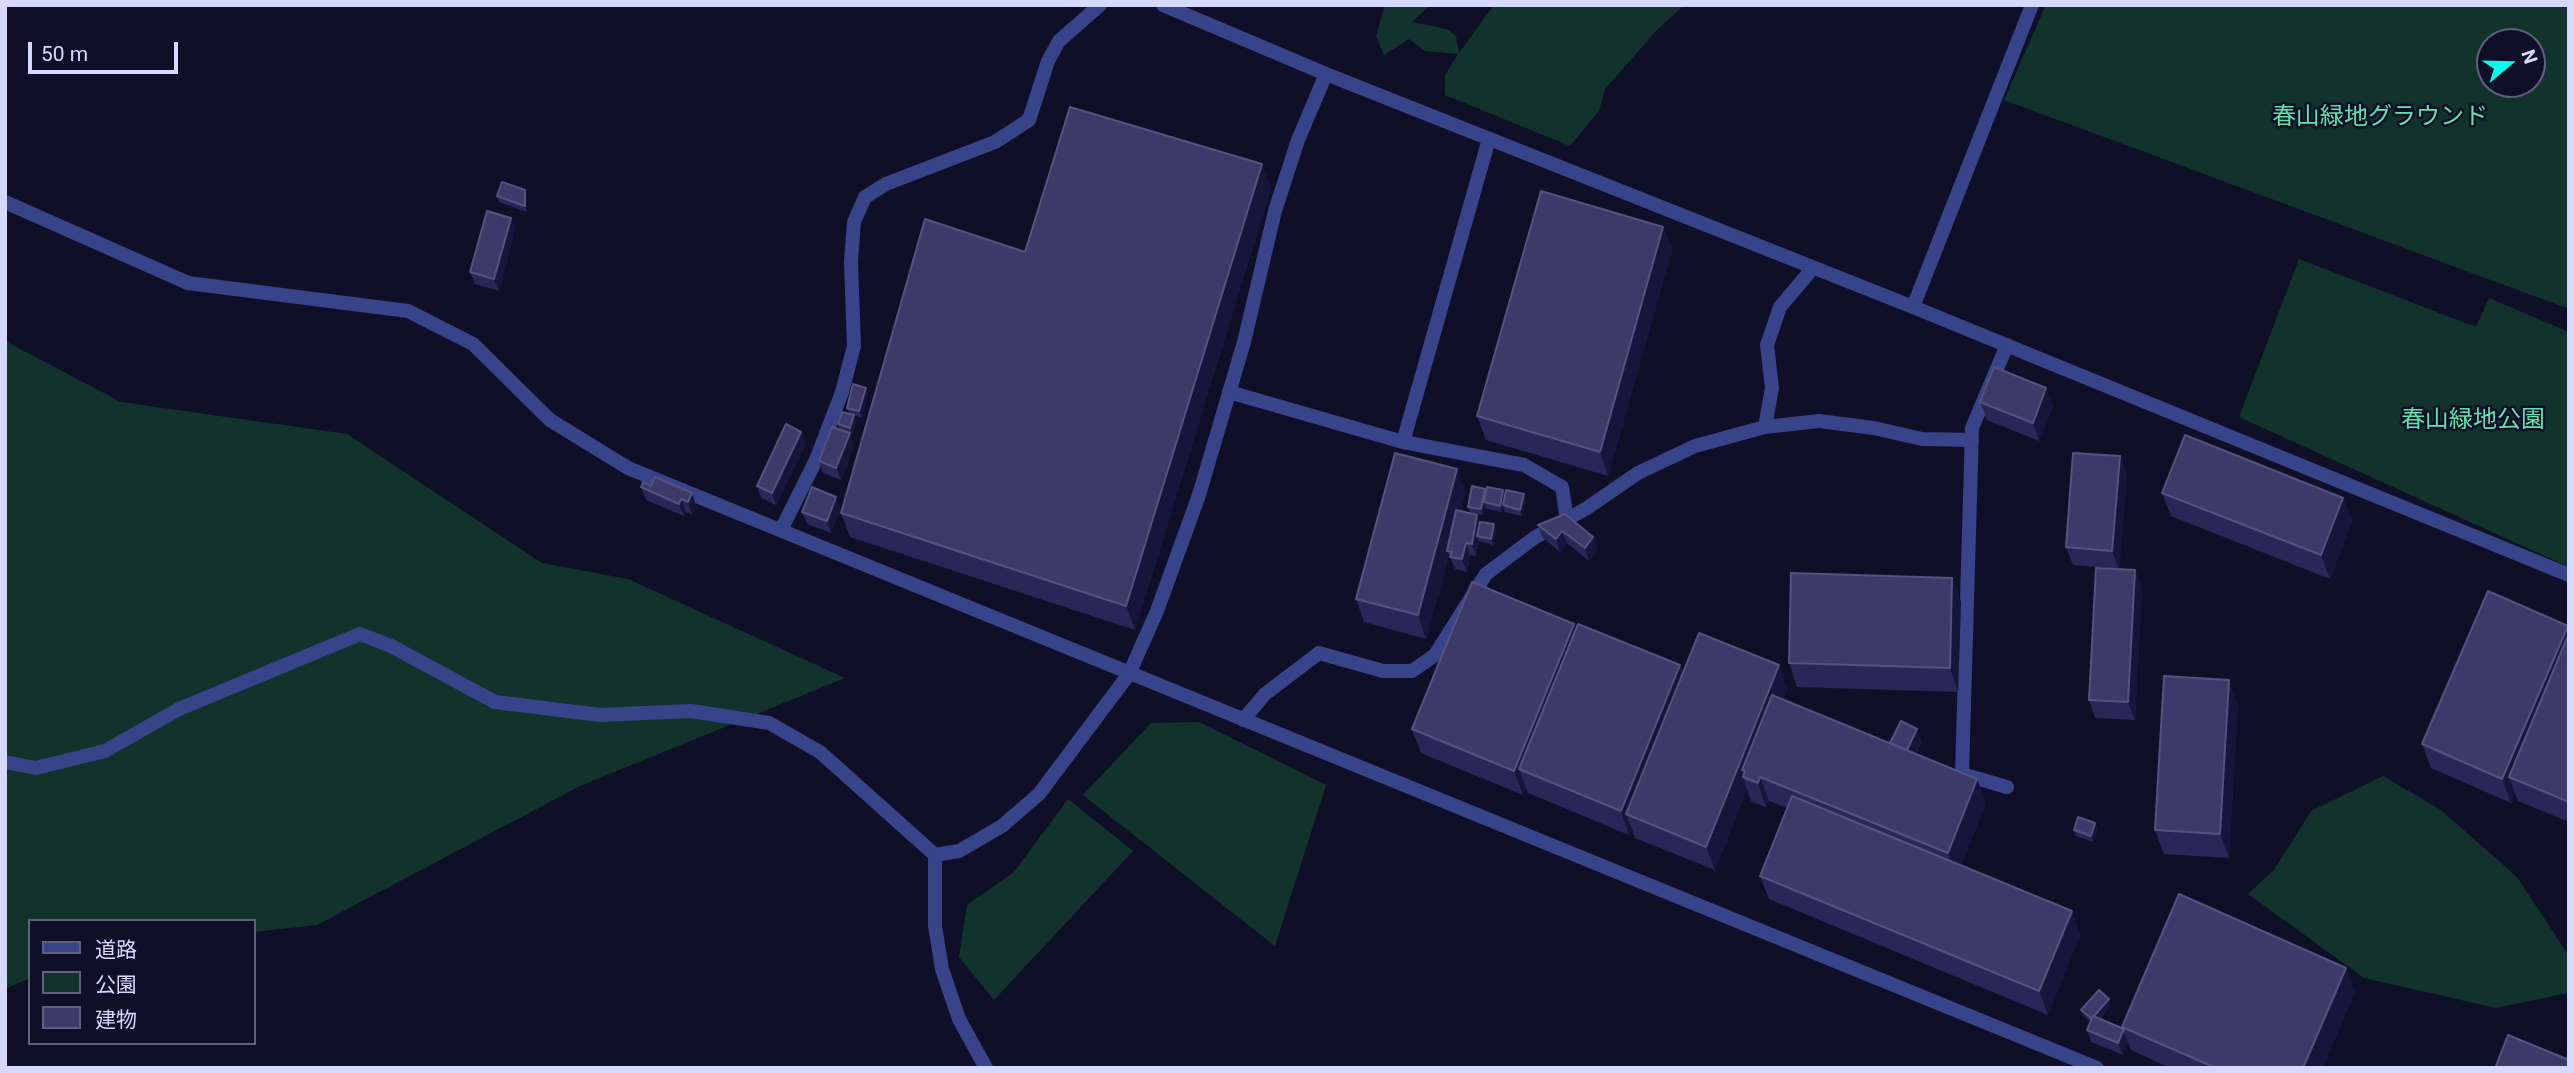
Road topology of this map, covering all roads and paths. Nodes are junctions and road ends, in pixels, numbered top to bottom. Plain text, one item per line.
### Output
1 (1100, 5) edge
2 (1163, 5) edge
3 (2032, 5) edge
4 (1326, 74) junction
5 (1489, 139) junction
6 (5, 202) edge
7 (1813, 268) junction
8 (1913, 307) junction
9 (2007, 345) junction
10 (1229, 392) junction
11 (1765, 427) junction
12 (1972, 440) junction
13 (1403, 442) junction
14 (1567, 520) junction
15 (781, 530) junction
16 (2569, 575) edge
17 (1129, 674) junction
18 (1243, 720) junction
19 (5, 762) edge
20 (2007, 787) dead end
21 (934, 855) junction
22 (986, 1068) edge
23 (2097, 1068) edge

1 - 15 street
2 - 4 street
3 - 8 street
4 - 5 street
4 - 10 street
5 - 7 street
5 - 13 street
6 - 15 street
7 - 8 street
7 - 11 street
8 - 9 street
9 - 12 street
9 - 16 street
10 - 13 street
10 - 17 street
11 - 12 street
11 - 14 street
12 - 20 street
13 - 14 street
14 - 18 street
15 - 17 street
17 - 18 street
17 - 21 street
18 - 23 street
19 - 21 street
21 - 22 street

